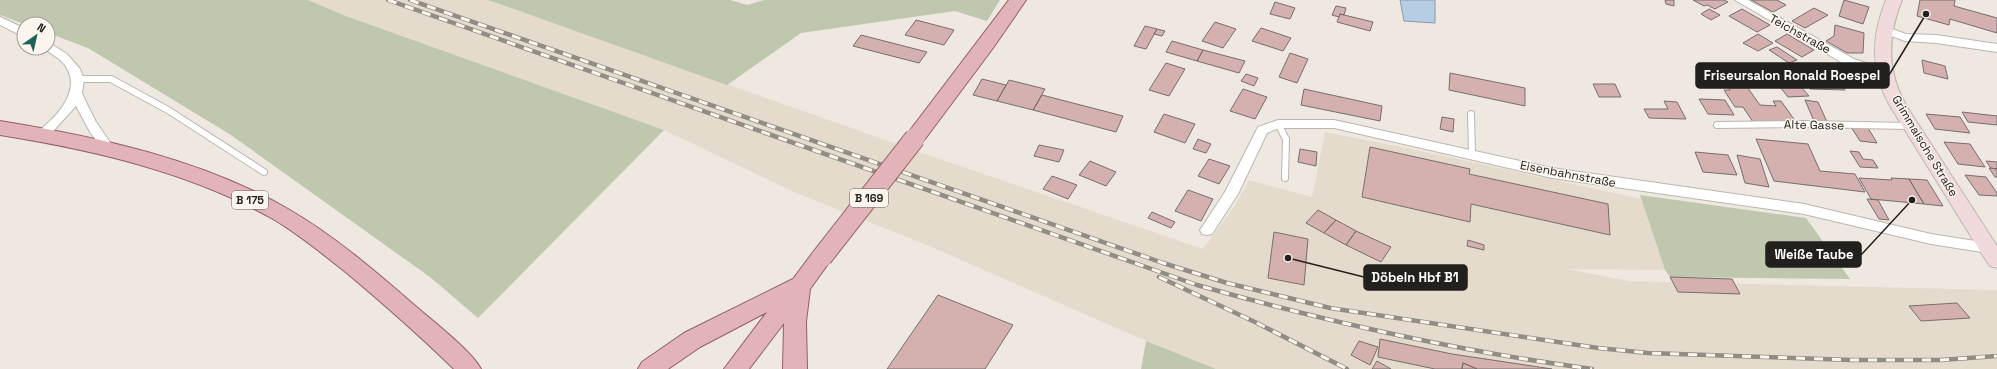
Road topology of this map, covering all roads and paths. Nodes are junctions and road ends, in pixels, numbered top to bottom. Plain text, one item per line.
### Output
1 (1018, 0) edge
2 (1740, 0) edge
3 (1894, 0) edge
4 (0, 20) edge
5 (16, 29) edge
6 (1884, 30) junction
7 (1997, 48) edge
8 (56, 51) edge
9 (1884, 73) junction
10 (77, 80) junction
11 (77, 94) junction
12 (1471, 114) dead end
13 (1278, 124) junction
14 (1717, 125) dead end
15 (1912, 126) junction
16 (0, 128) edge
17 (43, 135) junction
18 (108, 148) junction
19 (1472, 154) junction
20 (264, 172) dead end
21 (1285, 178) dead end
22 (1207, 230) dead end
23 (1992, 255) edge
24 (800, 285) junction
25 (469, 369) edge
26 (650, 369) edge
27 (736, 369) edge
28 (795, 369) edge

1 - 24 main road, B 169, bridge
2 - 9 street, Teichstraße
3 - 6 main road, Grimmaische Straße
4 - 5 street
6 - 7 street
6 - 9 main road, Grimmaische Straße
8 - 10 street
9 - 15 main road, Grimmaische Straße
10 - 11 street
10 - 20 lane
11 - 17 street
11 - 18 street
12 - 19 lane
13 - 19 street, Eisenbahnstraße
13 - 21 lane
13 - 22 street, Eisenbahnstraße
14 - 15 lane, Alte Gasse
15 - 23 main road, Grimmaische Straße
16 - 17 main road, B 175
17 - 18 main road, B 175
18 - 25 main road, B 175
19 - 23 street, Eisenbahnstraße
24 - 26 main road
24 - 27 main road, B 169
24 - 28 main road

